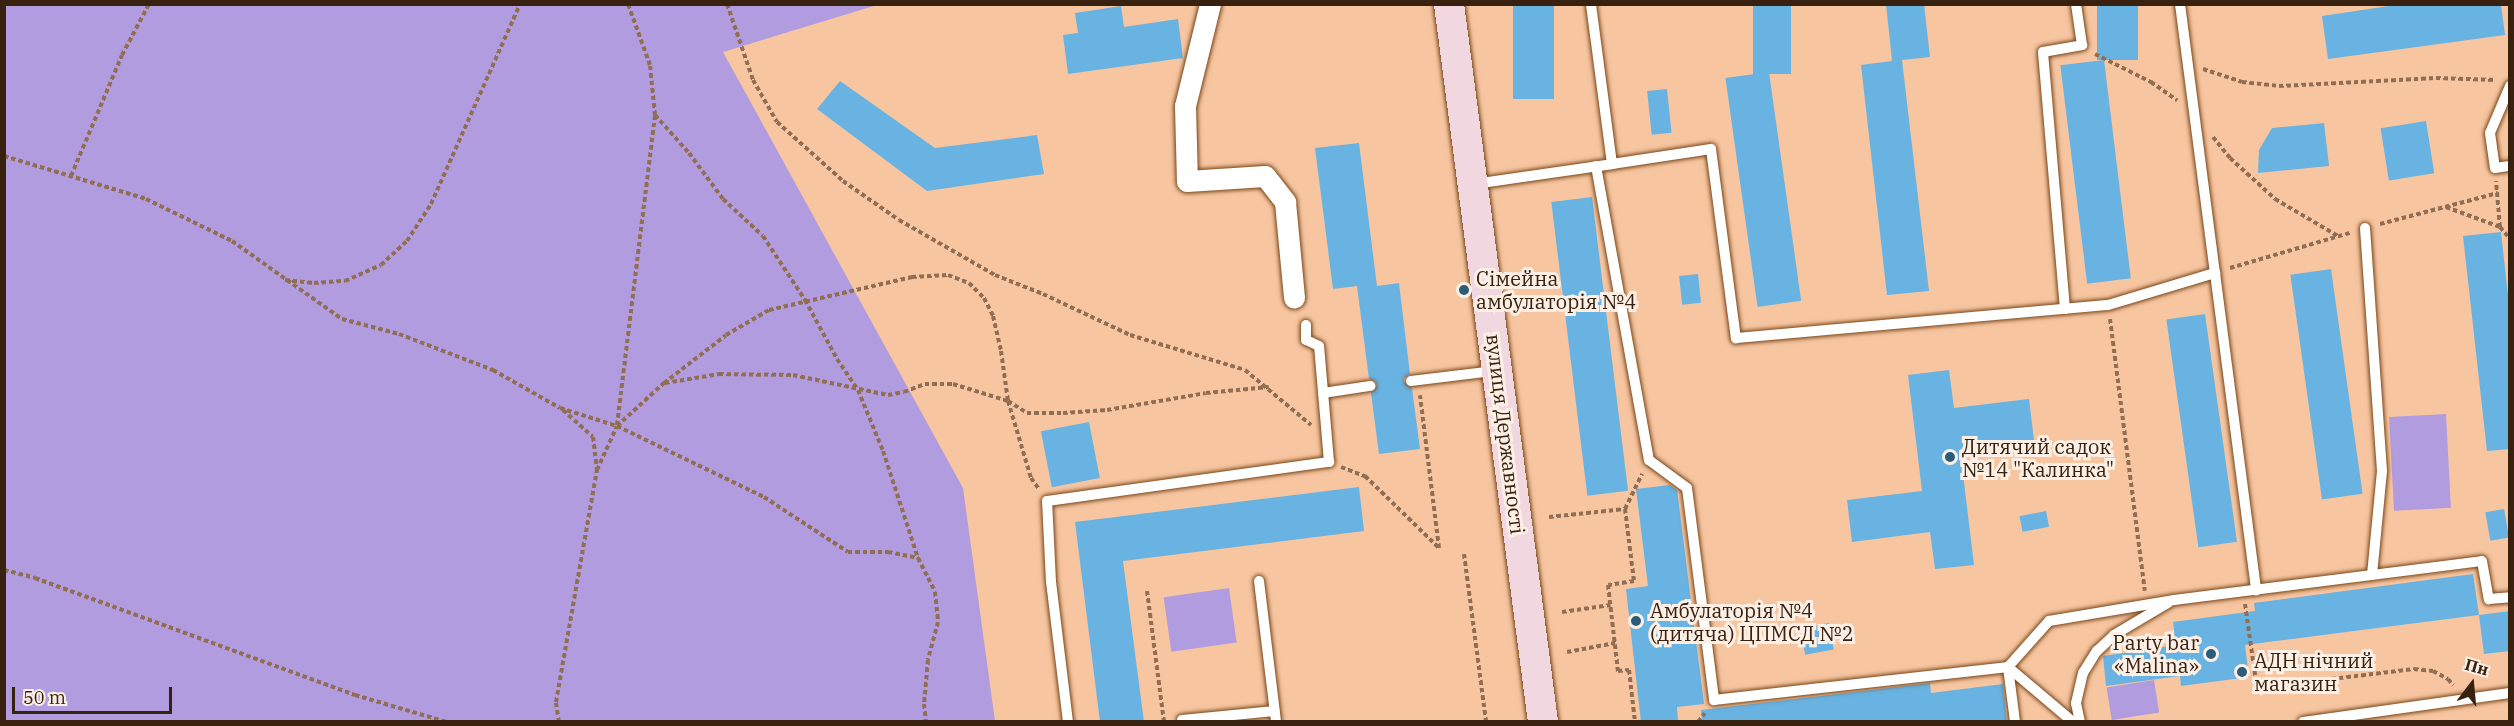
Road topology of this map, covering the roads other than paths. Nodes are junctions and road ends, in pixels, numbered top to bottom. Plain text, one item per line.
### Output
1 (1210, 4) edge
2 (1449, 4) edge
3 (1591, 4) edge
4 (2076, 4) edge
5 (2180, 4) edge
6 (2510, 86) edge
7 (1612, 164) junction
8 (1596, 166) junction
9 (2510, 166) edge
10 (1473, 185) junction
11 (2365, 228) dead end
12 (2215, 273) junction
13 (1294, 298) dead end
14 (2065, 309) junction
15 (1306, 325) dead end
16 (1497, 371) junction
17 (1415, 381) road end
18 (1370, 386) dead end
19 (1323, 393) junction
20 (2372, 575) junction
21 (1259, 580) dead end
22 (2256, 590) junction
23 (2510, 597) edge
24 (2174, 600) junction
25 (2008, 667) junction
26 (2510, 693) edge
27 (1275, 716) edge
28 (1182, 720) edge
29 (1068, 722) edge
30 (1543, 722) edge
31 (2015, 722) edge
32 (2073, 722) edge
33 (2080, 722) edge
34 (2303, 722) edge

1 - 13 street
2 - 10 street, вулиця Державності
3 - 7 lane
4 - 14 lane
5 - 12 lane
6 - 9 lane
7 - 8 lane
7 - 14 lane
8 - 10 lane
8 - 25 lane
10 - 16 street, вулиця Державності
11 - 20 lane
12 - 14 lane
12 - 22 lane
15 - 19 lane
16 - 17 lane
16 - 30 street, вулиця Державності
18 - 19 lane
19 - 29 lane
20 - 22 lane
20 - 23 lane
21 - 27 lane
22 - 24 lane
24 - 25 lane
24 - 33 lane
25 - 31 lane
25 - 32 lane
26 - 34 lane
27 - 28 lane

